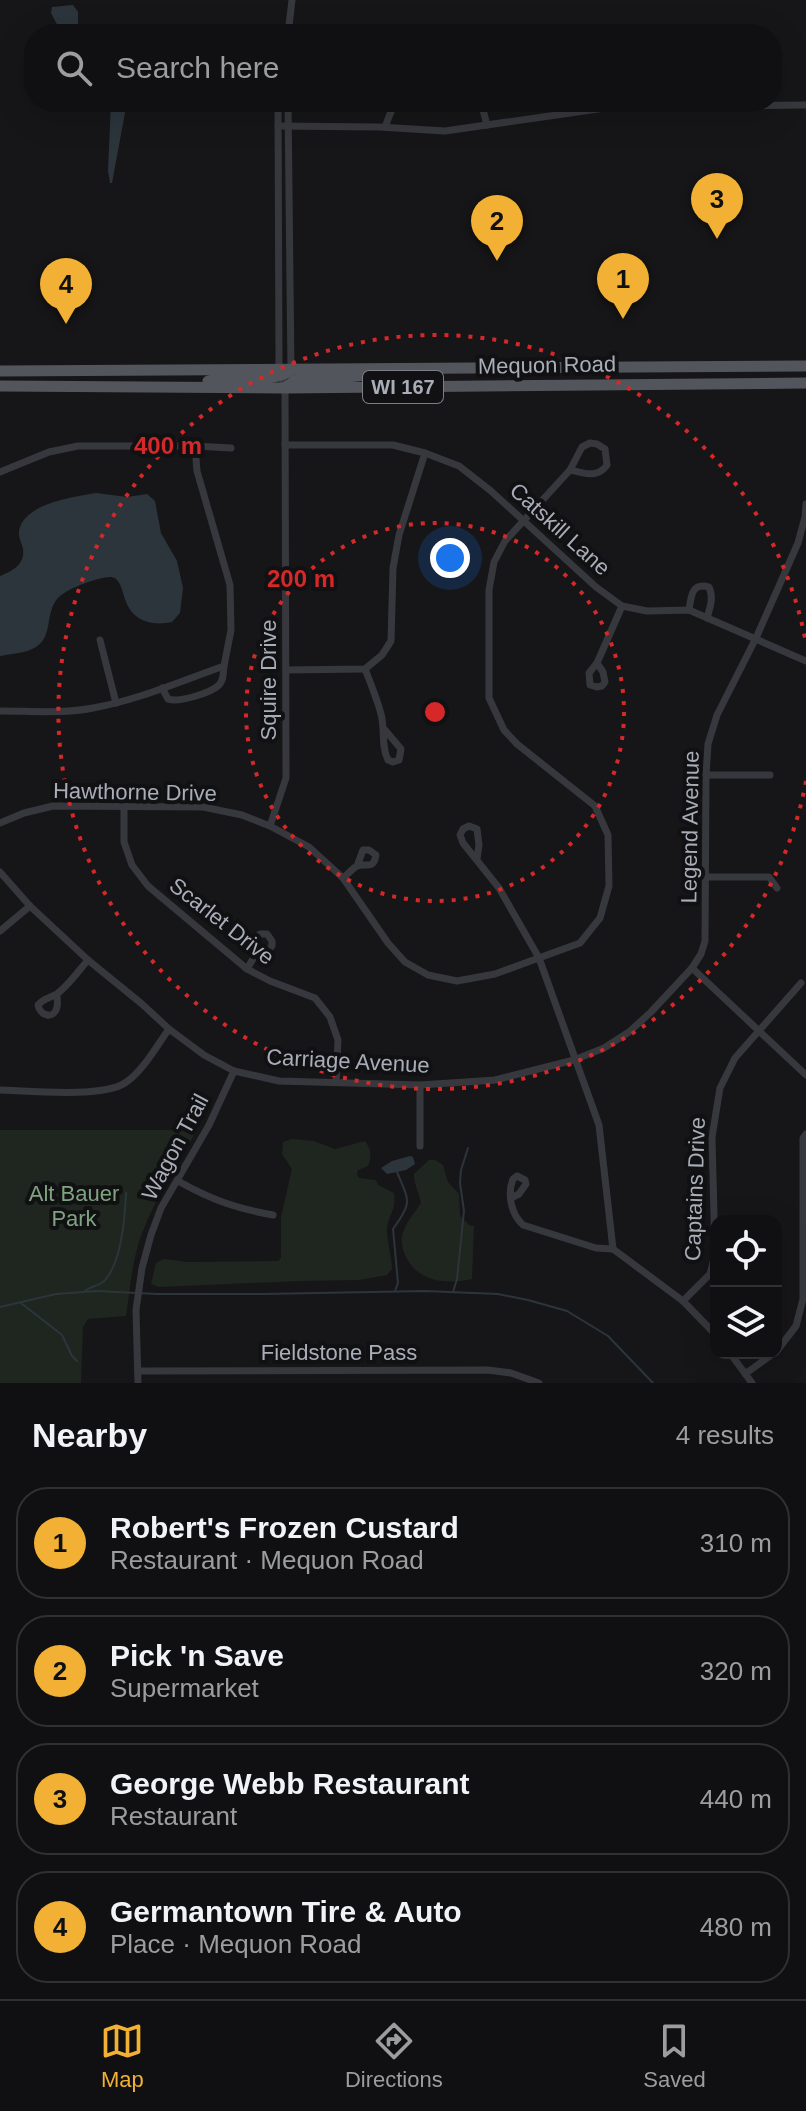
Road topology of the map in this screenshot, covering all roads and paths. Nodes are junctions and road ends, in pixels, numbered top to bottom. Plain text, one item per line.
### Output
1 (292, 0) edge
2 (289, 24) edge
3 (782, 105) edge
4 (806, 105) edge
5 (278, 112) edge
6 (288, 112) edge
7 (391, 112) edge
8 (484, 112) edge
9 (577, 112) edge
10 (487, 125) junction
11 (278, 126) junction
12 (289, 126) junction
13 (385, 127) junction
14 (806, 366) edge
15 (397, 369) junction
16 (0, 371) edge
17 (16, 371) junction
18 (284, 371) junction
19 (806, 383) edge
20 (0, 386) edge
21 (16, 386) junction
22 (184, 386) junction
23 (285, 388) junction
24 (285, 445) junction
25 (195, 446) junction
26 (231, 448) dead end
27 (425, 453) junction
28 (570, 470) junction
29 (0, 472) edge
30 (806, 504) edge
31 (524, 521) junction
32 (622, 606) junction
33 (689, 610) junction
34 (707, 618) junction
35 (756, 638) junction
36 (100, 640) dead end
37 (806, 661) edge
38 (597, 663) dead end
39 (224, 666) junction
40 (365, 669) junction
41 (286, 670) junction
42 (162, 688) junction
43 (116, 703) junction
44 (0, 711) edge
45 (385, 730) dead end
46 (706, 775) junction
47 (770, 775) dead end
48 (124, 807) junction
49 (0, 823) edge
50 (270, 826) junction
51 (477, 859) dead end
52 (357, 866) dead end
53 (0, 872) edge
54 (706, 877) junction
55 (343, 878) junction
56 (777, 888) dead end
57 (30, 906) junction
58 (0, 931) edge
59 (257, 952) dead end
60 (539, 958) junction
61 (88, 960) junction
62 (692, 968) junction
63 (247, 969) junction
64 (801, 983) dead end
65 (57, 995) dead end
66 (169, 1029) junction
67 (758, 1031) junction
68 (574, 1060) junction
69 (234, 1071) junction
70 (806, 1075) edge
71 (336, 1082) junction
72 (420, 1085) junction
73 (0, 1090) edge
74 (806, 1134) edge
75 (420, 1146) dead end
76 (178, 1181) junction
77 (511, 1198) dead end
78 (273, 1215) dead end
79 (804, 1243) edge
80 (613, 1249) junction
81 (683, 1301) junction
82 (710, 1329) edge
83 (782, 1343) edge
84 (734, 1359) edge
85 (765, 1359) edge
86 (421, 1370) junction
87 (138, 1371) junction
88 (745, 1374) junction
89 (138, 1383) edge
90 (421, 1383) edge
91 (539, 1383) edge
92 (752, 1383) edge

1 - 2 street
3 - 4 street
5 - 11 street, Squire Drive
6 - 12 street, Squire Drive
7 - 13 street
8 - 10 street
9 - 10 street
10 - 13 street
11 - 12 street
11 - 18 street, Squire Drive
12 - 13 street
12 - 18 street, Squire Drive
14 - 15 main road, Mequon Road / WI 167
15 - 18 main road, Mequon Road / WI 167
15 - 23 main road
16 - 17 main road, Mequon Road / WI 167
17 - 18 main road, Mequon Road / WI 167
17 - 21 main road
18 - 22 main road
18 - 23 street, Squire Drive
18 - 23 street, Squire Drive
19 - 23 main road, Mequon Road / WI 167
20 - 21 main road, Mequon Road / WI 167
21 - 22 main road, Mequon Road / WI 167
22 - 23 main road, Mequon Road / WI 167
23 - 24 street, Squire Drive
24 - 27 street, Catskill Lane
24 - 41 street, Squire Drive
25 - 26 street
25 - 29 street
25 - 39 street
27 - 31 street, Catskill Lane
27 - 40 street
28 - 28 street, Hawthorne Drive
28 - 31 street, Hawthorne Drive
30 - 35 street, Legend Avenue
31 - 32 street, Catskill Lane
31 - 60 street, Hawthorne Drive
32 - 33 street
32 - 38 street
33 - 34 street
33 - 34 street
34 - 35 street
35 - 37 street
35 - 46 street, Legend Avenue
36 - 43 street
39 - 42 street
39 - 42 street
40 - 41 street
40 - 45 street
41 - 50 street, Squire Drive
42 - 43 street
43 - 44 street
46 - 47 street
46 - 54 street, Legend Avenue
48 - 49 street, Hawthorne Drive
48 - 50 street, Hawthorne Drive
48 - 63 street, Scarlet Drive
50 - 55 street, Hawthorne Drive
51 - 60 street
52 - 55 street
53 - 57 street, Carriage Avenue
54 - 56 street
54 - 62 street, Legend Avenue
55 - 60 street, Hawthorne Drive
57 - 58 street
57 - 61 street, Carriage Avenue
59 - 63 street
60 - 68 street
61 - 65 street
61 - 66 street, Carriage Avenue
62 - 67 street
62 - 68 street, Legend Avenue
63 - 71 street, Scarlet Drive
64 - 67 street, Captains Drive
66 - 69 street, Carriage Avenue
66 - 73 street
67 - 70 street
67 - 81 street, Captains Drive
68 - 72 street, Carriage Avenue
68 - 80 street
69 - 71 street, Carriage Avenue
69 - 76 street, Wagon Trail
71 - 72 street, Carriage Avenue
72 - 75 street
74 - 79 street
76 - 78 street
76 - 87 street, Wagon Trail
77 - 80 street
79 - 83 street
80 - 81 street
81 - 82 street
84 - 88 street
85 - 88 street
86 - 87 street, Fieldstone Pass
86 - 90 street
86 - 91 street, Fieldstone Pass
87 - 89 street, Wagon Trail
88 - 92 street

